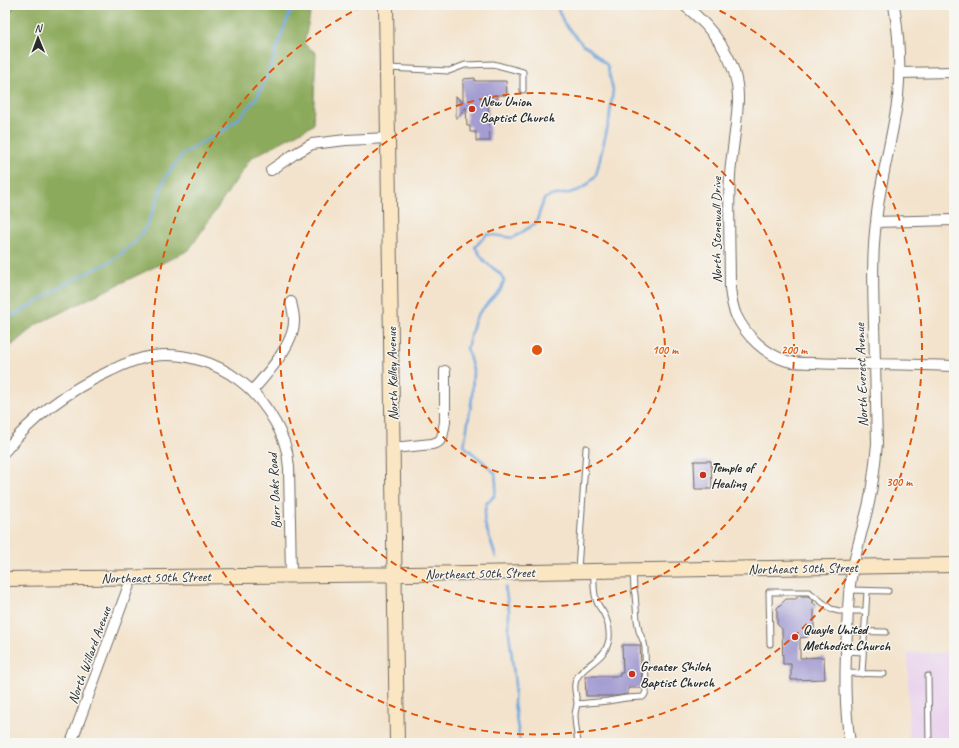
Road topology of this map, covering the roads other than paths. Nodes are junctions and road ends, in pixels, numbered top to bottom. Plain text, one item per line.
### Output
1 (8, 5) edge
2 (386, 5) edge
3 (684, 5) edge
4 (894, 5) edge
5 (5, 8) edge
6 (387, 68) junction
7 (954, 72) edge
8 (899, 73) junction
9 (523, 90) dead end
10 (388, 138) junction
11 (271, 170) dead end
12 (954, 220) edge
13 (876, 222) junction
14 (291, 302) dead end
15 (875, 364) junction
16 (954, 366) edge
17 (445, 371) dead end
18 (252, 391) junction
19 (393, 448) junction
20 (586, 448) dead end
21 (5, 451) edge
22 (954, 565) edge
23 (853, 567) junction
24 (633, 570) junction
25 (578, 571) junction
26 (594, 571) junction
27 (394, 574) junction
28 (291, 575) junction
29 (132, 577) junction
30 (5, 579) edge
31 (850, 590) junction
32 (867, 590) junction
33 (888, 591) dead end
34 (848, 611) junction
35 (866, 611) junction
36 (847, 631) junction
37 (864, 632) junction
38 (886, 632) dead end
39 (770, 644) dead end
40 (846, 651) junction
41 (863, 652) junction
42 (845, 673) junction
43 (862, 674) junction
44 (884, 674) dead end
45 (928, 676) dead end
46 (577, 704) junction
47 (73, 743) edge
48 (397, 743) edge
49 (578, 743) edge
50 (850, 743) edge
51 (929, 743) edge

1 - 5 street
2 - 6 street, North Kelley Avenue
3 - 15 street, North Stonewall Drive
4 - 8 street, North Everest Avenue
6 - 9 lane
6 - 10 street, North Kelley Avenue
7 - 8 street
8 - 13 street, North Everest Avenue
10 - 11 street
10 - 19 street, North Kelley Avenue
12 - 13 street
13 - 15 street, North Everest Avenue
14 - 18 street
15 - 16 street, North Stonewall Drive
15 - 23 street, North Everest Avenue
17 - 19 street
18 - 21 street, Burr Oaks Road
18 - 28 street, Burr Oaks Road
19 - 27 street, North Kelley Avenue
20 - 25 lane
22 - 23 street, Northeast 50th Street
23 - 24 street, Northeast 50th Street
23 - 31 street, North Everest Avenue
24 - 26 street, Northeast 50th Street
24 - 46 lane
25 - 26 street, Northeast 50th Street
25 - 27 street, Northeast 50th Street
26 - 46 lane
27 - 28 street, Northeast 50th Street
27 - 48 street, North Kelley Avenue
28 - 29 street, Northeast 50th Street
29 - 30 street, Northeast 50th Street
29 - 47 street, North Willard Avenue
31 - 32 lane
31 - 34 street, North Everest Avenue
32 - 33 lane
32 - 35 lane
34 - 35 lane
34 - 36 street, North Everest Avenue
34 - 39 lane
35 - 37 lane
36 - 37 lane
36 - 40 street, North Everest Avenue
37 - 38 lane
37 - 41 lane
40 - 41 lane
40 - 42 street, North Everest Avenue
41 - 43 lane
42 - 43 lane
42 - 50 street, North Everest Avenue
43 - 44 lane
45 - 51 lane
46 - 49 lane

